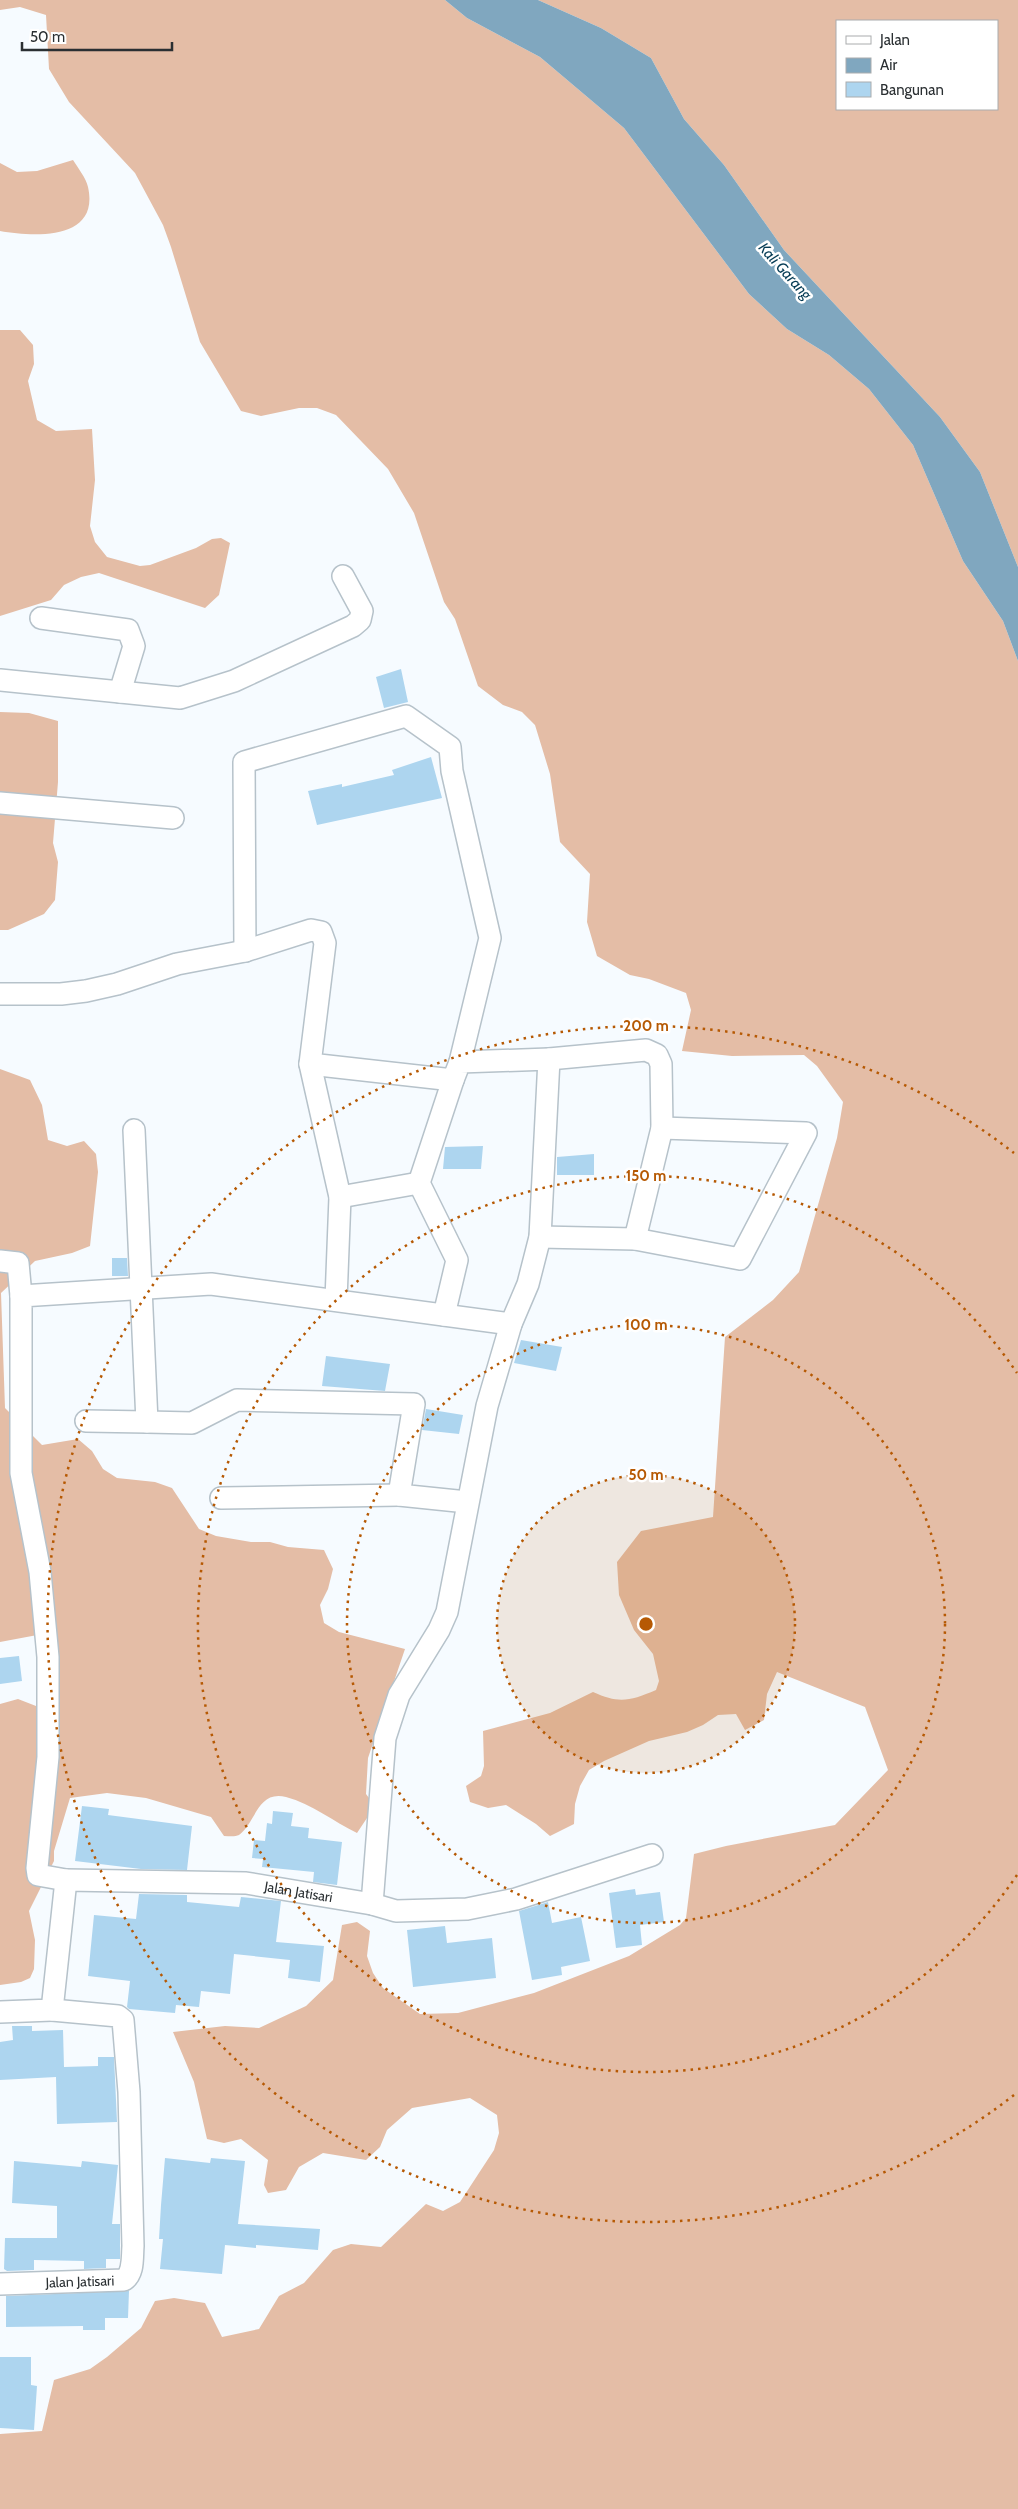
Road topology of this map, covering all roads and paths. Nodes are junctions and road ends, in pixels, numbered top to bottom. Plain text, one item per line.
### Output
1 (344, 576) dead end
2 (41, 618) dead end
3 (0, 680) edge
4 (120, 692) junction
5 (0, 802) edge
6 (174, 818) dead end
7 (245, 951) junction
8 (0, 994) edge
9 (549, 1059) junction
10 (310, 1064) junction
11 (457, 1071) junction
12 (662, 1128) junction
13 (134, 1130) dead end
14 (418, 1183) junction
15 (340, 1197) junction
16 (540, 1237) junction
17 (635, 1239) junction
18 (0, 1261) edge
19 (142, 1288) junction
20 (21, 1296) junction
21 (336, 1300) junction
22 (444, 1315) junction
23 (511, 1324) junction
24 (86, 1421) dead end
25 (147, 1422) junction
26 (399, 1495) junction
27 (221, 1498) dead end
28 (467, 1502) junction
29 (652, 1855) dead end
30 (66, 1880) junction
31 (372, 1904) junction
32 (52, 2010) junction
33 (0, 2012) edge
34 (0, 2284) edge

1 - 4 street
2 - 4 street
3 - 4 street
5 - 6 street
7 - 8 street
7 - 10 street
7 - 11 street
9 - 11 street
9 - 12 street
9 - 16 street
10 - 11 street
10 - 15 street
11 - 14 street
12 - 17 street
12 - 17 street
13 - 19 street
14 - 15 street
14 - 22 street
15 - 21 street
16 - 17 street
16 - 23 street
18 - 20 street
19 - 20 street
19 - 21 street
19 - 25 street
20 - 30 street, Jalan Jatisari
21 - 22 street
22 - 23 street
23 - 28 street
24 - 25 street
25 - 26 street
26 - 27 street
26 - 28 street
28 - 31 street
29 - 31 street, Jalan Jatisari
30 - 31 street, Jalan Jatisari
30 - 32 street
32 - 33 street, Jalan Jatisari
32 - 34 street, Jalan Jatisari

